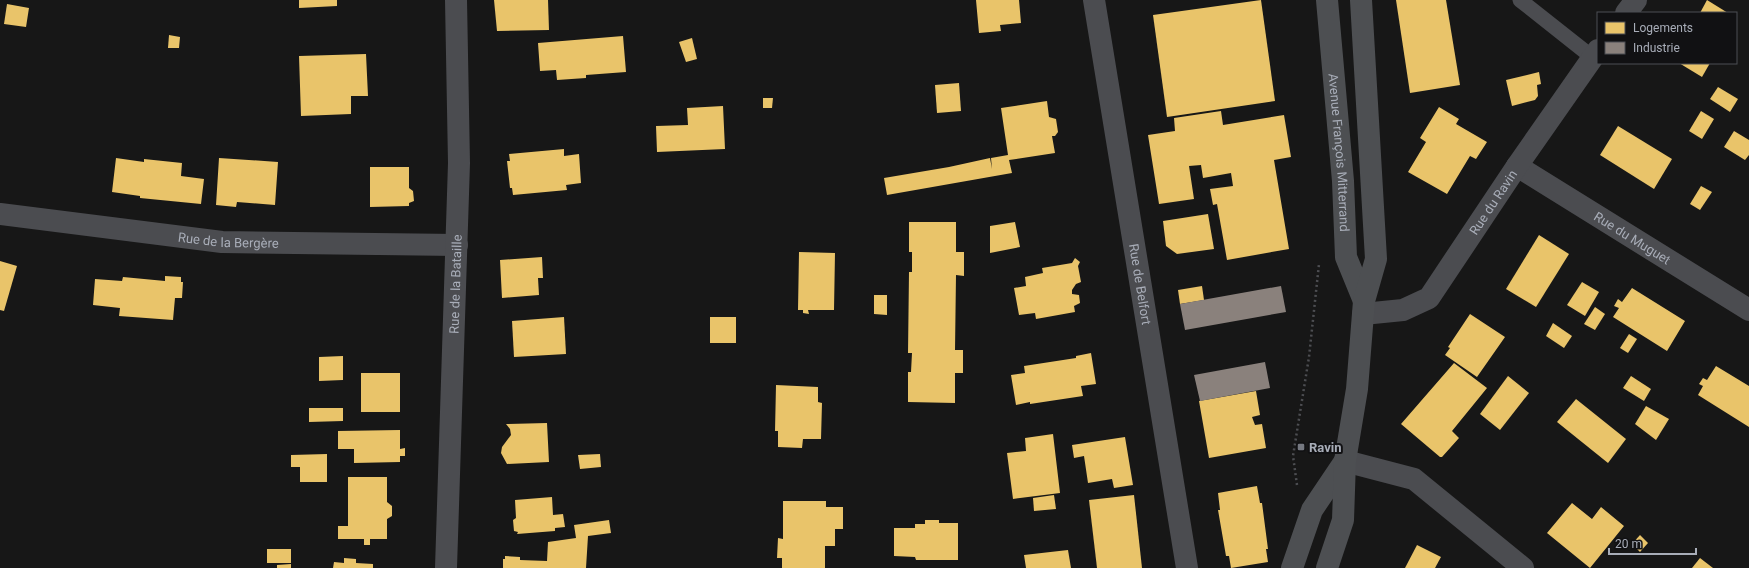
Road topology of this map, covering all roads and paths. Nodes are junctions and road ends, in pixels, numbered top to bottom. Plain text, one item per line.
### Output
1 (456, 0) edge
2 (1094, 0) edge
3 (1327, 0) edge
4 (1361, 0) edge
5 (1520, 0) edge
6 (1636, 0) edge
7 (1627, 12) edge
8 (1595, 53) edge
9 (1517, 166) junction
10 (0, 214) edge
11 (457, 245) junction
12 (1320, 257) dead end
13 (1363, 308) junction
14 (1749, 310) edge
15 (1345, 461) junction
16 (1298, 490) dead end
17 (446, 568) edge
18 (1187, 568) edge
19 (1292, 568) edge
20 (1327, 568) edge
21 (1523, 568) edge

1 - 11 street, Rue de la Bataille
2 - 18 street, Rue de Belfort
3 - 13 main road, Avenue François Mitterrand
4 - 13 main road, Avenue François Mitterrand
5 - 8 lane
6 - 7 street
8 - 9 street, Rue du Ravin
9 - 13 street, Rue du Ravin
9 - 14 street, Rue du Muguet
10 - 11 street, Rue de la Bergère
11 - 17 street, Rue de la Bataille
12 - 16 path
13 - 15 main road, Avenue François Mitterrand
15 - 19 main road, Avenue François Mitterrand
15 - 20 main road, Avenue François Mitterrand
15 - 21 street

